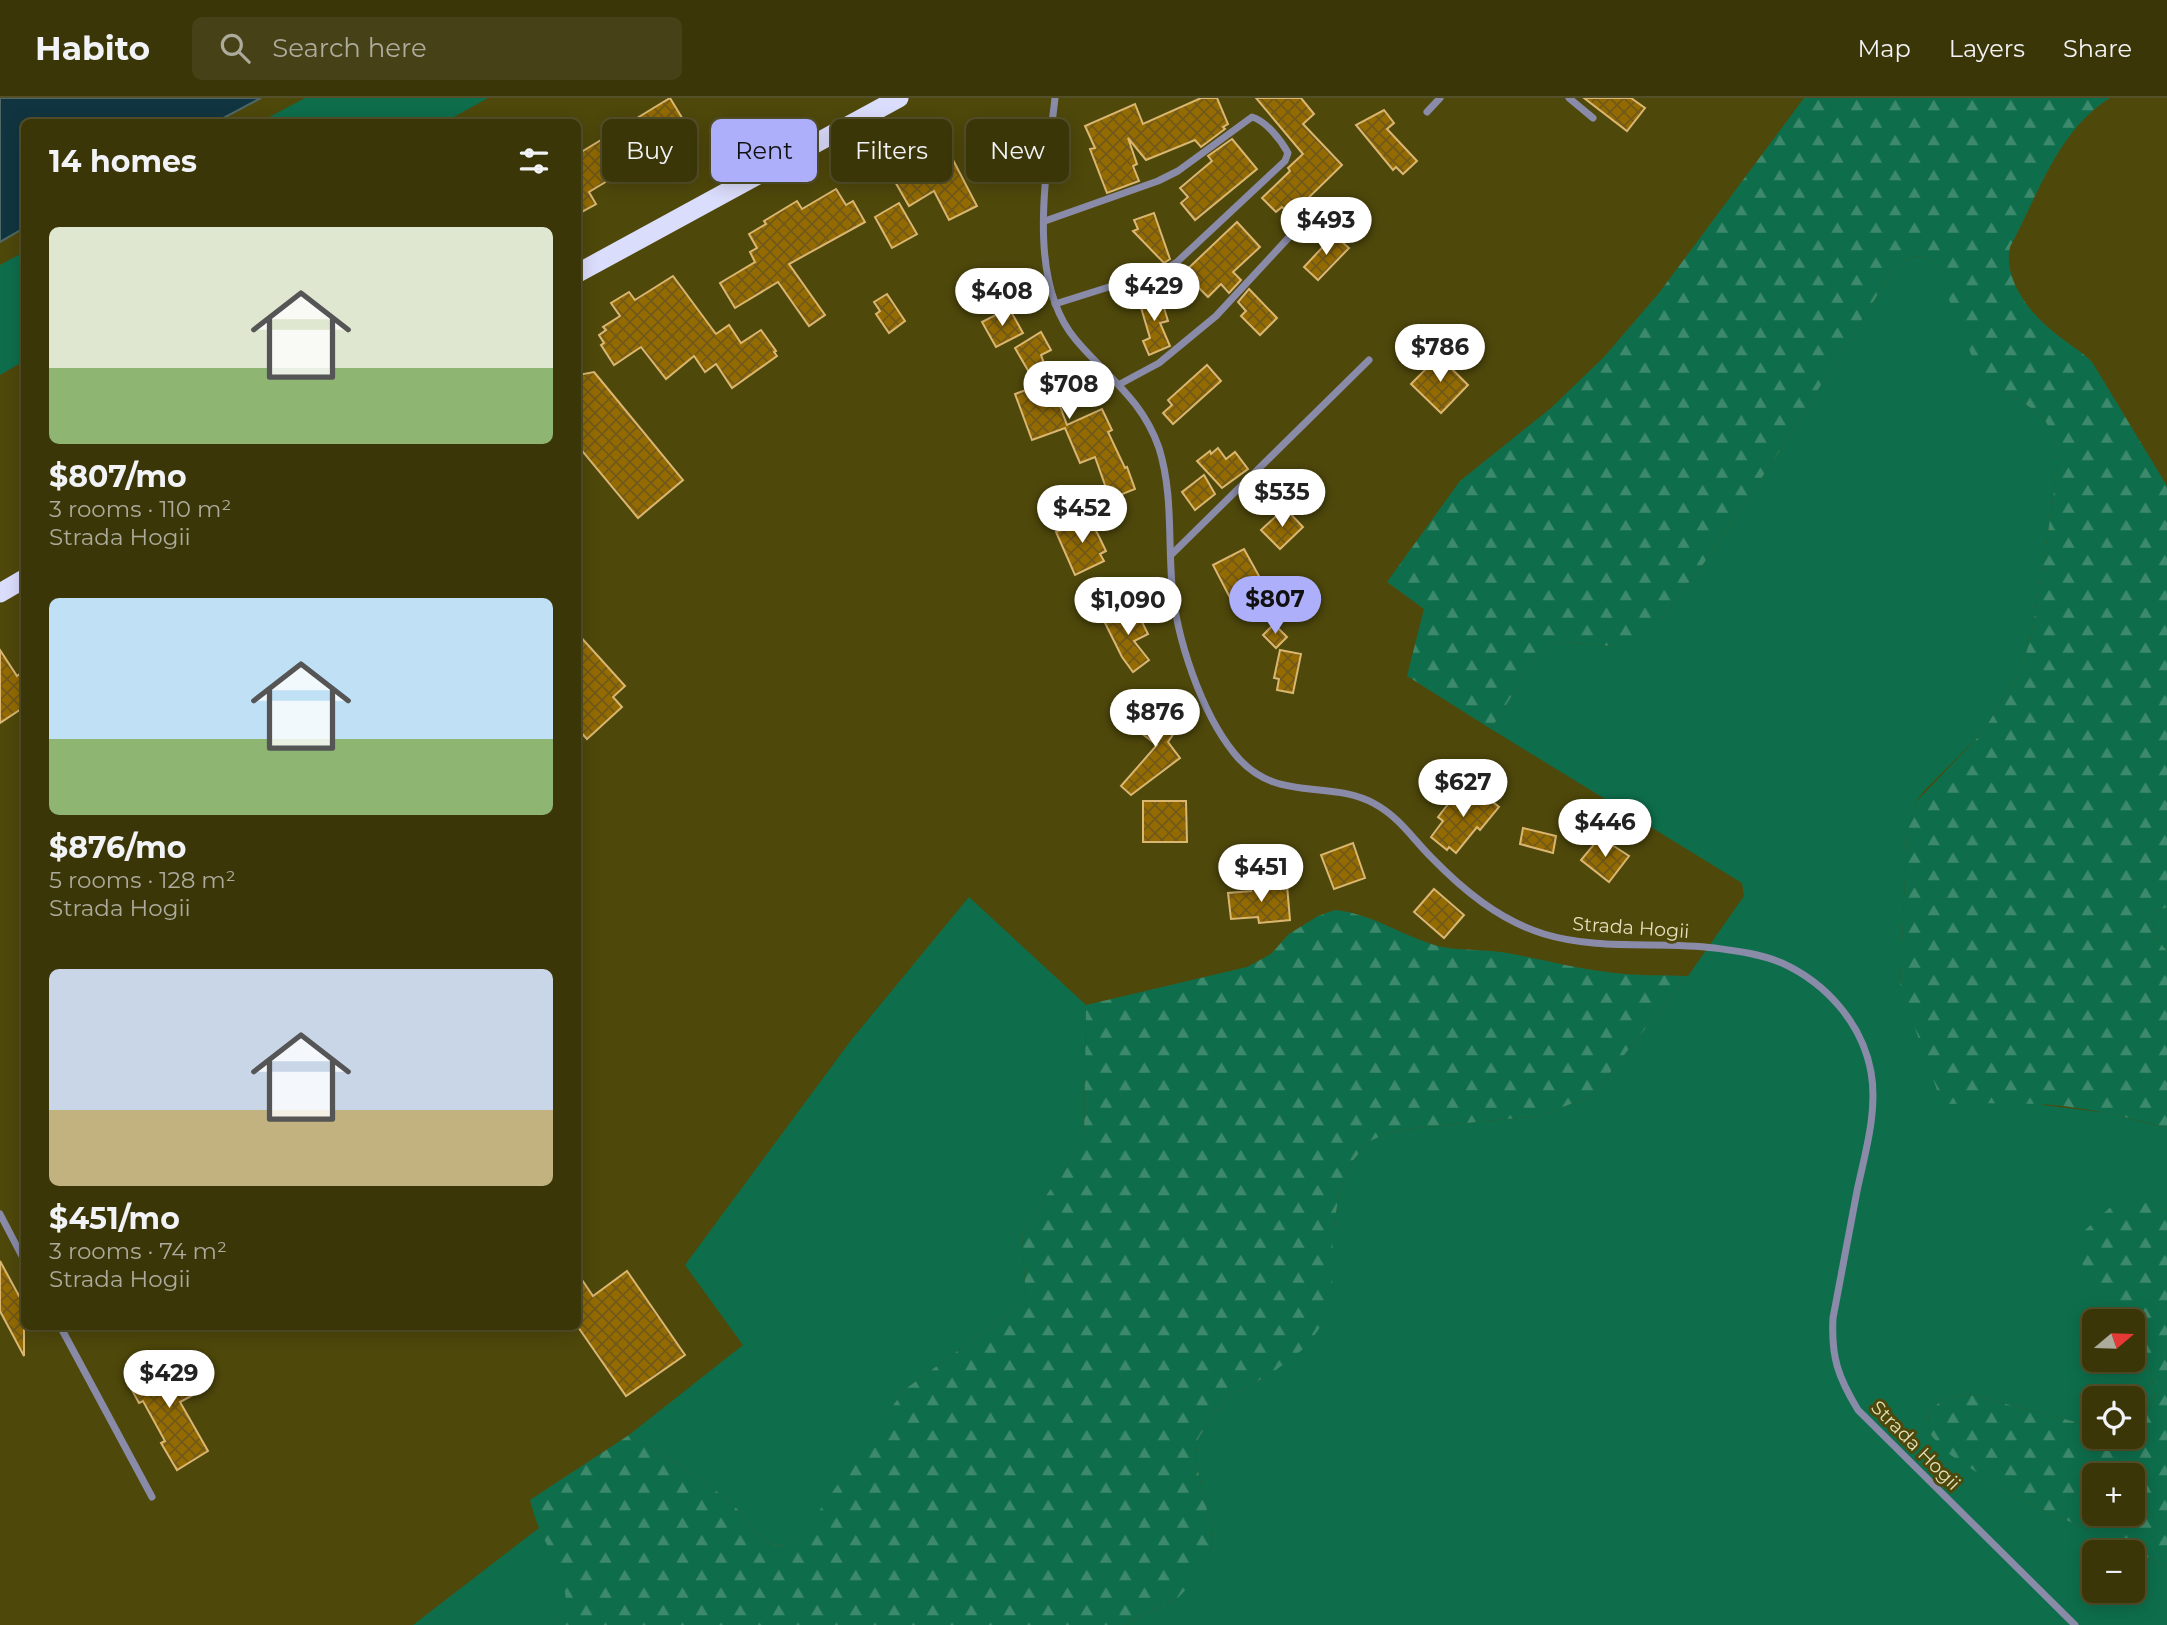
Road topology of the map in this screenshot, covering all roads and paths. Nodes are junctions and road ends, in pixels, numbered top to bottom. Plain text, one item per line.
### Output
1 (899, 98) edge
2 (1055, 98) edge
3 (1440, 98) edge
4 (1569, 98) edge
5 (1427, 113) dead end
6 (1593, 118) dead end
7 (1045, 221) junction
8 (1292, 234) dead end
9 (581, 271) edge
10 (1055, 304) junction
11 (1369, 360) dead end
12 (1120, 384) junction
13 (1171, 555) junction
14 (21, 581) edge
15 (0, 593) edge
16 (0, 1214) edge
17 (21, 1253) edge
18 (62, 1330) edge
19 (152, 1497) dead end
20 (2075, 1625) edge

1 - 9 highway
2 - 7 street, Strada Hogii
3 - 5 street
4 - 6 street
7 - 10 street, Strada Hogii
7 - 10 street
8 - 12 street
10 - 12 street, Strada Hogii
11 - 13 street
12 - 13 street, Strada Hogii
13 - 20 street, Strada Hogii
14 - 15 highway
16 - 17 street
18 - 19 street

